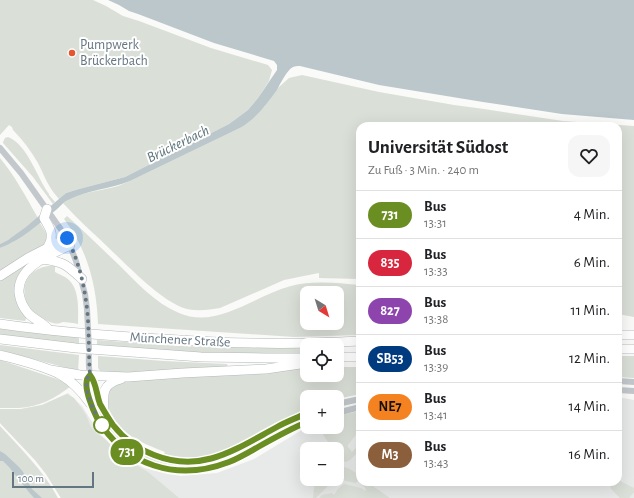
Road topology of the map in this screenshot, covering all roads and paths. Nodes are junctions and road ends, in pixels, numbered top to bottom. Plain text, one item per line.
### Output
1 (0, 148) edge
2 (47, 209) joint
3 (54, 228) junction
4 (68, 242) junction
5 (48, 247) junction
6 (42, 260) junction
7 (0, 276) edge
8 (82, 279) junction
9 (0, 324) edge
10 (49, 330) junction
11 (622, 335) edge
12 (634, 335) edge
13 (0, 339) edge
14 (356, 342) edge
15 (622, 349) edge
16 (634, 349) edge
17 (0, 354) edge
18 (344, 357) edge
19 (349, 357) junction
20 (356, 357) edge
21 (300, 358) edge
22 (344, 359) edge
23 (300, 364) edge
24 (51, 370) junction
25 (90, 375) junction
26 (128, 377) junction
27 (622, 382) edge
28 (634, 382) edge
29 (622, 390) edge
30 (634, 390) edge
31 (356, 400) edge
32 (344, 402) edge
33 (90, 403) junction
34 (356, 408) edge
35 (104, 410) junction
36 (344, 410) edge
37 (300, 416) edge
38 (300, 425) edge

1 - 2 street
2 - 3 highway
3 - 4 street
3 - 5 highway
4 - 5 highway
4 - 6 highway
4 - 8 street
5 - 7 highway
6 - 8 highway
6 - 10 highway
8 - 25 street, bridge
9 - 10 highway, Münchener Straße
10 - 14 highway, Münchener Straße
11 - 12 highway
13 - 21 highway, Münchener Straße
15 - 16 highway
17 - 24 highway
18 - 19 highway
19 - 20 highway
19 - 22 highway
23 - 26 highway
24 - 25 highway
24 - 33 highway
25 - 26 highway
25 - 33 street
25 - 35 street
26 - 35 highway
27 - 28 street
29 - 30 street
31 - 32 street
33 - 38 street
34 - 36 street
35 - 37 street

